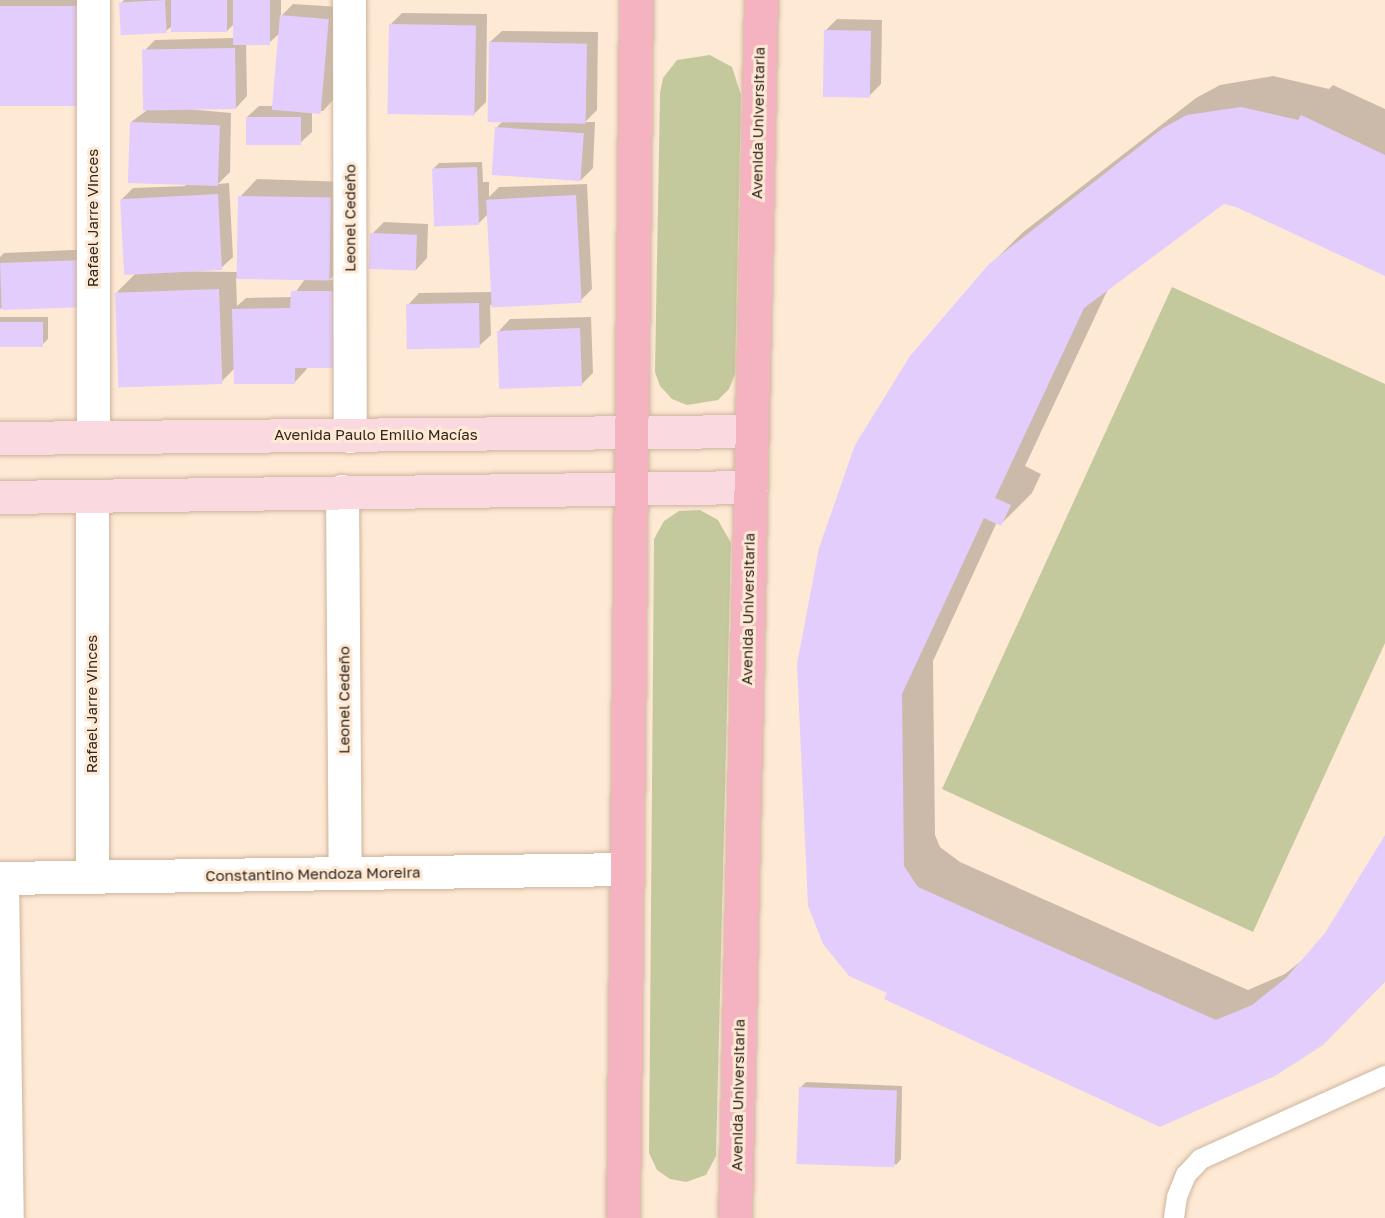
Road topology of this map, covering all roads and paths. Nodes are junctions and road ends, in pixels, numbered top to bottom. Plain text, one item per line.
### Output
1 (93, 0) edge
2 (349, 0) edge
3 (636, 0) edge
4 (761, 0) edge
5 (616, 431) junction
6 (752, 431) junction
7 (93, 435) junction
8 (350, 436) junction
9 (0, 438) edge
10 (616, 487) junction
11 (751, 487) junction
12 (342, 491) junction
13 (92, 496) junction
14 (0, 497) edge
15 (627, 869) junction
16 (345, 873) junction
17 (92, 877) junction
18 (1, 878) edge
19 (1385, 1076) edge
20 (7, 1218) edge
21 (623, 1218) edge
22 (735, 1218) edge
23 (1174, 1218) edge

1 - 7 street, Rafael Jarre Vinces
2 - 8 street, Leonel Cedeño
3 - 5 main road
4 - 6 main road, Avenida Universitaria
5 - 6 main road, Avenida Paulo Emilio Macías
5 - 8 main road, Avenida Paulo Emilio Macías
5 - 10 main road
6 - 11 main road, Avenida Universitaria
7 - 8 main road, Avenida Paulo Emilio Macías
7 - 9 main road, Avenida Paulo Emilio Macías
10 - 11 main road
10 - 12 main road
10 - 15 main road
11 - 22 main road, Avenida Universitaria
12 - 13 main road
12 - 16 street, Leonel Cedeño
13 - 14 main road
13 - 17 street, Rafael Jarre Vinces
15 - 16 street, Constantino Mendoza Moreira
15 - 21 main road
16 - 17 street, Constantino Mendoza Moreira
17 - 18 street, Constantino Mendoza Moreira
18 - 20 street
19 - 23 lane

